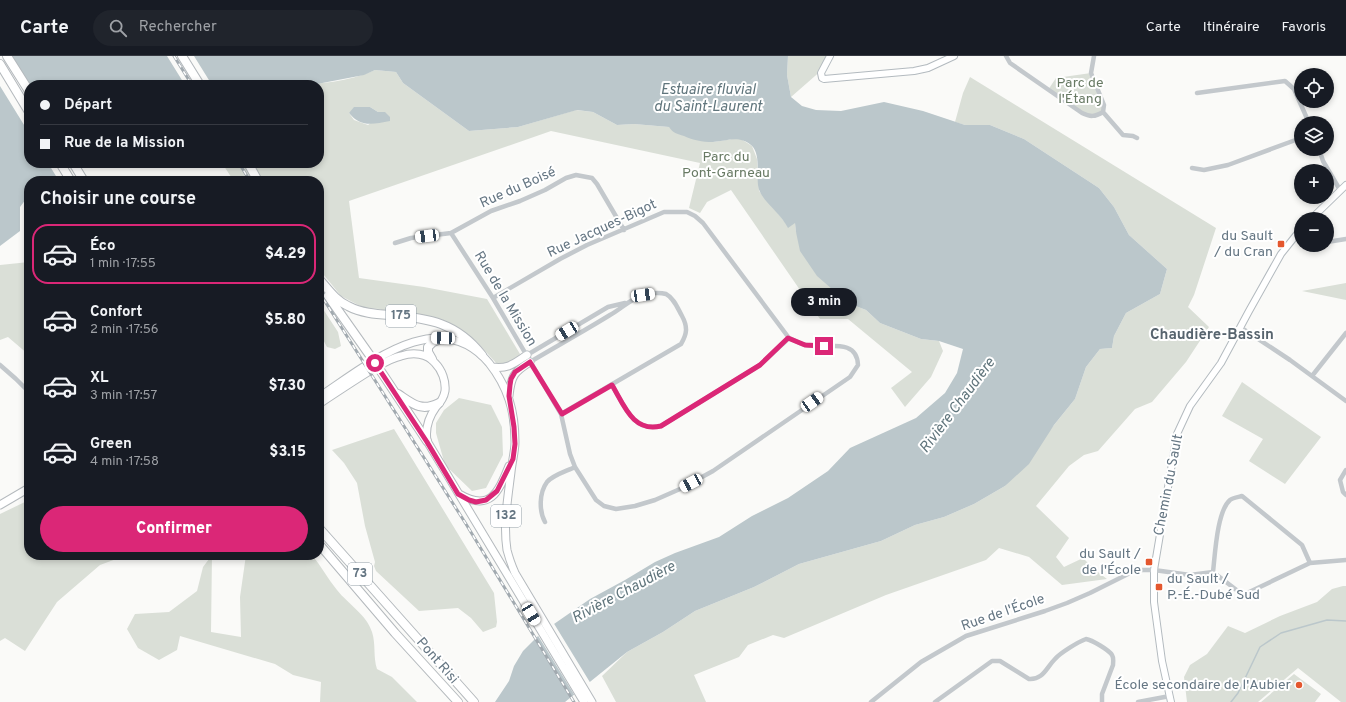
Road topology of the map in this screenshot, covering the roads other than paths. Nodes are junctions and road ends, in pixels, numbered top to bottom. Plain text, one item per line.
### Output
1 (7, 56) edge
2 (182, 56) edge
3 (830, 56) edge
4 (954, 56) edge
5 (1006, 56) edge
6 (1094, 56) edge
7 (0, 64) edge
8 (197, 80) edge
9 (24, 83) edge
10 (1198, 93) dead end
11 (24, 104) edge
12 (1103, 112) junction
13 (1306, 116) edge
14 (1137, 138) dead end
15 (1294, 141) edge
16 (1321, 156) edge
17 (1192, 168) dead end
18 (1346, 185) edge
19 (1340, 190) junction
20 (1318, 212) edge
21 (624, 230) junction
22 (451, 233) junction
23 (1294, 238) edge
24 (1346, 240) edge
25 (1334, 241) edge
26 (395, 243) dead end
27 (324, 285) edge
28 (324, 288) edge
29 (493, 298) junction
30 (626, 303) junction
31 (1240, 328) junction
32 (1346, 333) edge
33 (443, 338) junction
34 (788, 338) junction
35 (482, 355) junction
36 (528, 358) junction
37 (432, 359) junction
38 (0, 366) edge
39 (492, 367) junction
40 (1312, 376) junction
41 (612, 385) junction
42 (24, 387) edge
43 (394, 391) junction
44 (324, 394) edge
45 (509, 396) junction
46 (324, 401) edge
47 (1346, 401) edge
48 (439, 403) junction
49 (562, 414) junction
50 (427, 442) junction
51 (513, 459) junction
52 (575, 467) junction
53 (1346, 470) edge
54 (24, 491) edge
55 (458, 494) junction
56 (1346, 495) edge
57 (0, 506) edge
58 (545, 522) dead end
59 (324, 534) edge
60 (324, 550) edge
61 (1346, 560) edge
62 (1310, 564) junction
63 (1154, 570) junction
64 (1213, 572) junction
65 (1170, 699) edge
66 (458, 702) edge
67 (474, 702) edge
68 (584, 702) edge
69 (592, 702) edge
70 (871, 702) edge
71 (935, 702) edge
72 (1102, 702) edge
73 (1138, 702) edge

1 - 9 highway
2 - 8 highway
3 - 4 street
5 - 12 street
6 - 12 street
7 - 11 highway
10 - 13 street
12 - 14 street
15 - 17 street
16 - 19 street
18 - 19 street
19 - 20 street
21 - 22 street, Rue du Boisé
21 - 29 street, Rue Jacques-Bigot
21 - 34 street, Rue Jacques-Bigot
22 - 26 street, Rue du Boisé
22 - 29 street, Rue de la Mission
23 - 31 street, Chemin du Sault
24 - 25 street
27 - 35 highway, 175
28 - 43 highway, 175, bridge
29 - 36 street, Rue de la Mission
30 - 36 street
30 - 36 street
30 - 41 street
31 - 40 street
31 - 63 street, Chemin du Sault
32 - 40 street
33 - 35 main road, 132
33 - 37 highway
33 - 44 main road, 132
34 - 41 street
34 - 52 street, Rue de la Mission
35 - 39 main road, 132
36 - 39 main road
36 - 45 main road
36 - 49 street, Rue de la Mission
37 - 46 main road
37 - 48 main road
38 - 42 street
39 - 45 main road, 132
40 - 47 street
41 - 49 street
43 - 48 highway
43 - 50 highway, 175
45 - 51 main road, 132
48 - 50 main road
49 - 52 street, Rue de la Mission
50 - 55 main road, 132
51 - 55 main road
51 - 69 main road, 132
52 - 58 street
53 - 56 street
54 - 57 main road
55 - 68 main road, 132
59 - 67 highway, Pont Risi / 73
60 - 66 highway, Pont Risi / 73
61 - 62 street
62 - 64 street
62 - 64 street
63 - 64 street, Rue de l'École
63 - 65 street, Chemin du Sault
63 - 70 street, Rue de l'École
65 - 73 street
71 - 72 street

